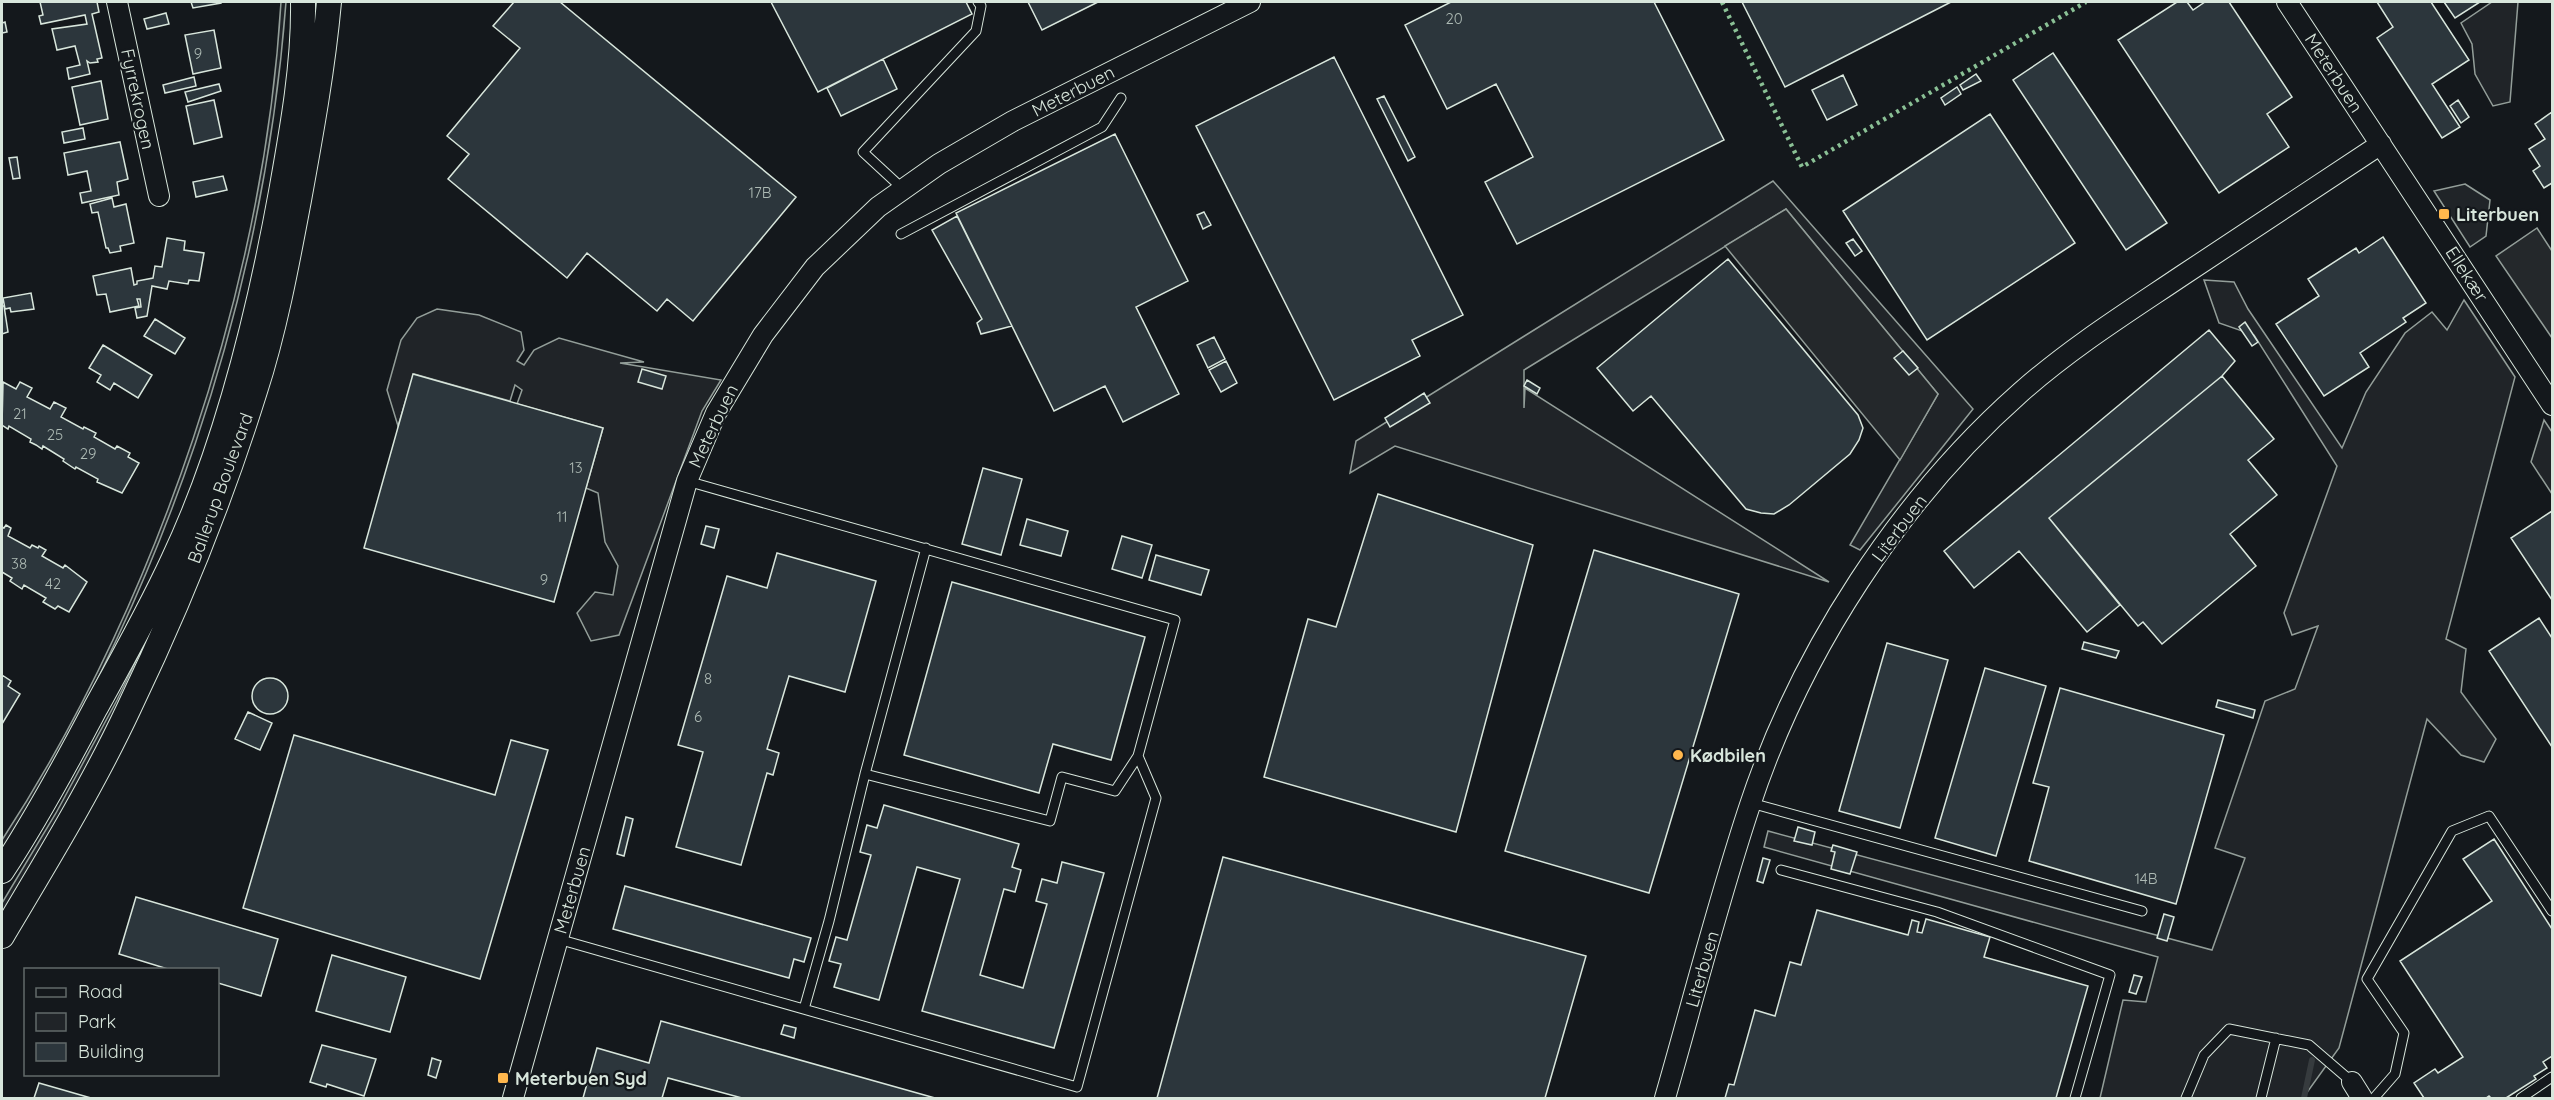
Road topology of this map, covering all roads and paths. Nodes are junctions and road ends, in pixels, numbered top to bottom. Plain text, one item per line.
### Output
1 (117, 2) edge
2 (303, 2) edge
3 (328, 2) edge
4 (978, 2) edge
5 (1250, 2) edge
6 (2287, 2) edge
7 (1121, 98) dead end
8 (2381, 144) junction
9 (903, 189) junction
10 (159, 196) dead end
11 (901, 234) dead end
12 (2553, 405) edge
13 (687, 481) junction
14 (926, 548) junction
15 (1138, 756) junction
16 (865, 774) junction
17 (1751, 803) junction
18 (1781, 870) dead end
19 (2, 871) edge
20 (2142, 911) dead end
21 (2553, 911) edge
22 (2, 936) edge
23 (558, 939) junction
24 (804, 1009) junction
25 (2276, 1038) junction
26 (2553, 1077) edge
27 (2357, 1090) edge
28 (513, 1098) edge
29 (1665, 1098) edge
30 (2075, 1098) edge
31 (2186, 1098) edge
32 (2261, 1098) edge
33 (2374, 1098) edge
34 (2521, 1098) edge

1 - 10 street, Fyrrekrogen
2 - 19 street, Ballerup Boulevard
3 - 22 street, Ballerup Boulevard
4 - 9 lane
5 - 9 street, Meterbuen
6 - 8 street, Meterbuen
7 - 11 lane
8 - 12 street, Ellekær
8 - 17 street, Literbuen
9 - 13 street, Meterbuen
13 - 14 lane
13 - 23 street, Meterbuen
14 - 15 lane
14 - 16 lane
15 - 16 lane
15 - 24 lane
16 - 24 lane
17 - 20 lane
17 - 29 street, Literbuen
18 - 30 lane
21 - 33 lane
23 - 24 lane
23 - 28 street, Meterbuen
25 - 27 lane
25 - 31 lane
25 - 32 lane
26 - 34 lane

